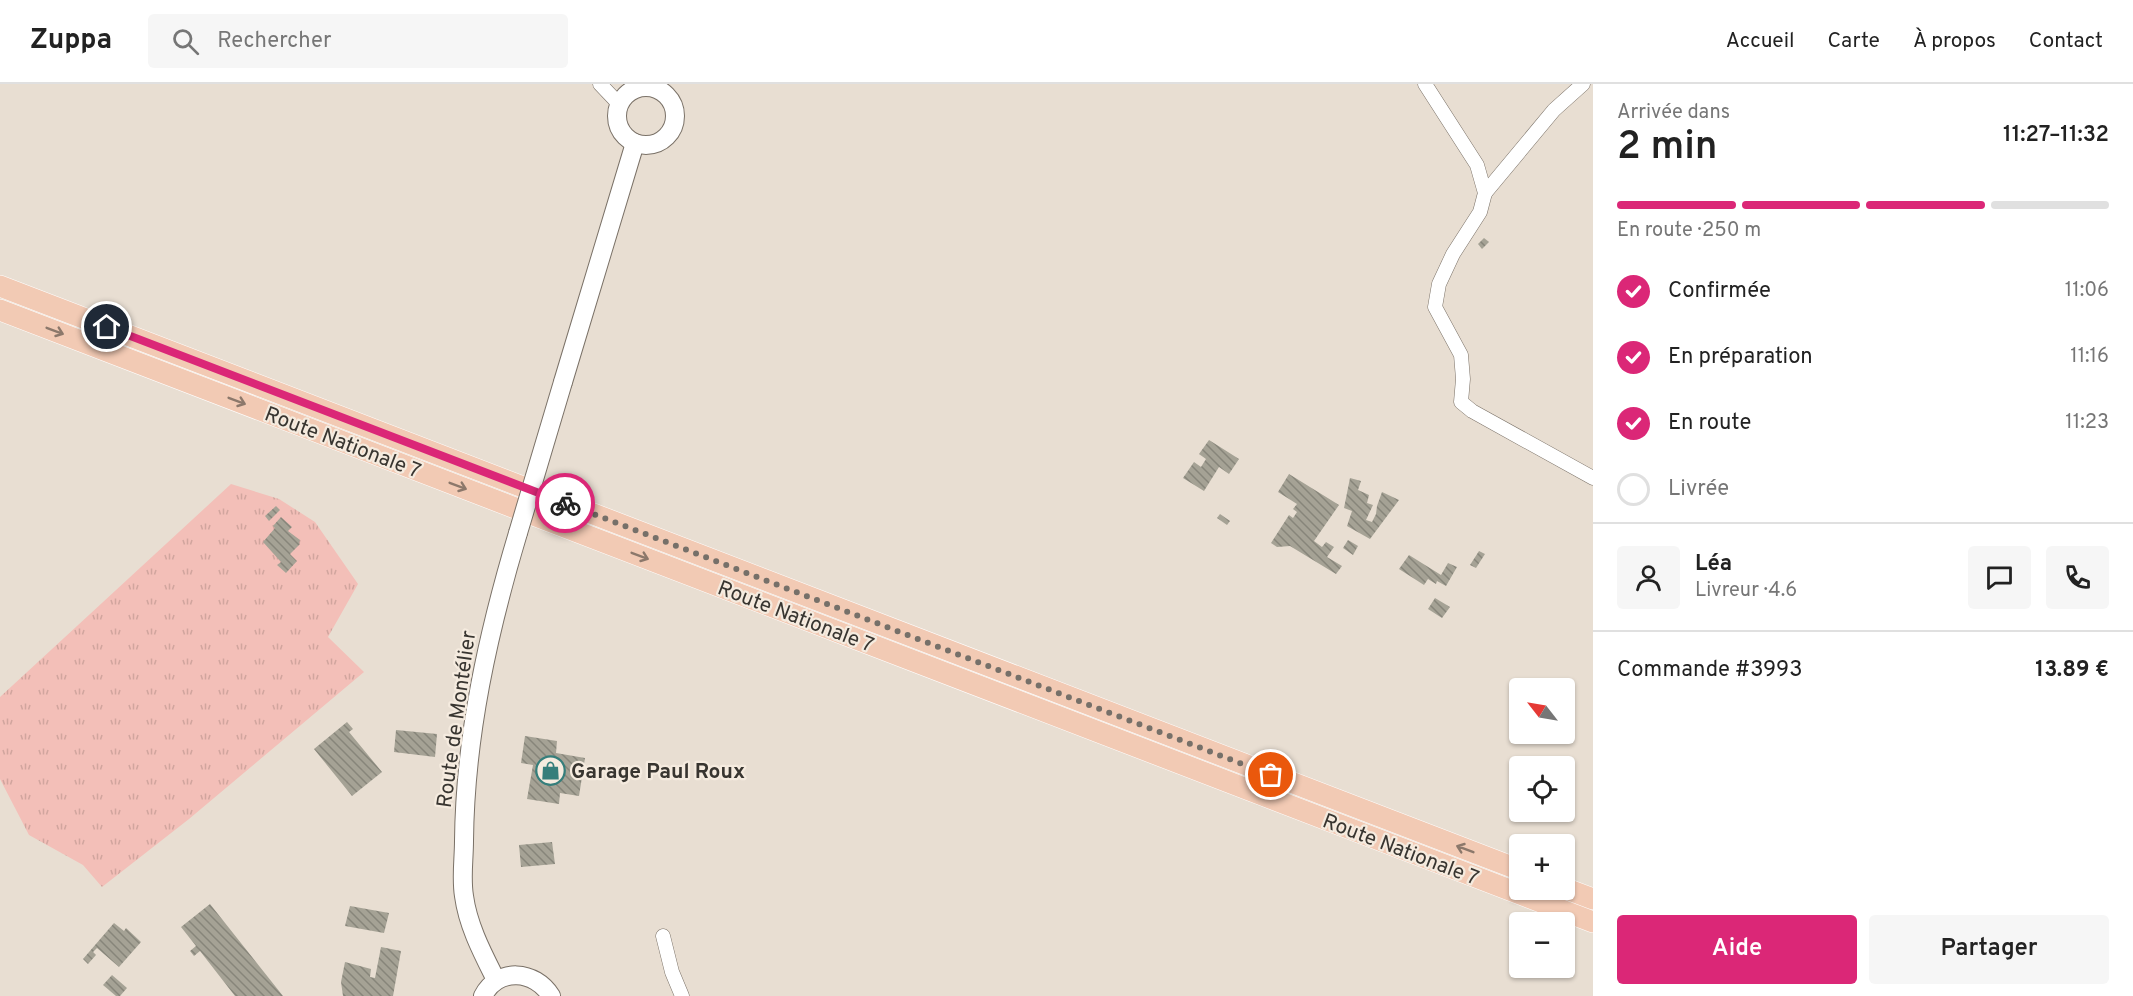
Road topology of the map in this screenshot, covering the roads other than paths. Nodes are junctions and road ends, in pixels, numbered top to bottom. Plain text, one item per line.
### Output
1 (600, 84) edge
2 (1425, 84) edge
3 (1583, 84) edge
4 (652, 86) edge
5 (620, 104) junction
6 (635, 143) junction
7 (1485, 193) junction
8 (0, 286) edge
9 (0, 310) edge
10 (1593, 478) edge
11 (1509, 866) edge
12 (1575, 892) edge
13 (1593, 899) edge
14 (1593, 922) edge
15 (663, 936) dead end
16 (496, 981) junction
17 (483, 996) edge
18 (551, 996) edge
19 (682, 996) edge

1 - 5 street
2 - 7 street
3 - 7 street
4 - 5 main road
4 - 6 main road
5 - 6 main road
6 - 16 main road, Route de Montélier, bridge
7 - 10 street
11 -> 8 highway, Route Nationale 7
9 -> 14 highway, Route Nationale 7
12 - 13 highway
15 - 19 street
16 - 17 main road
16 - 18 main road

